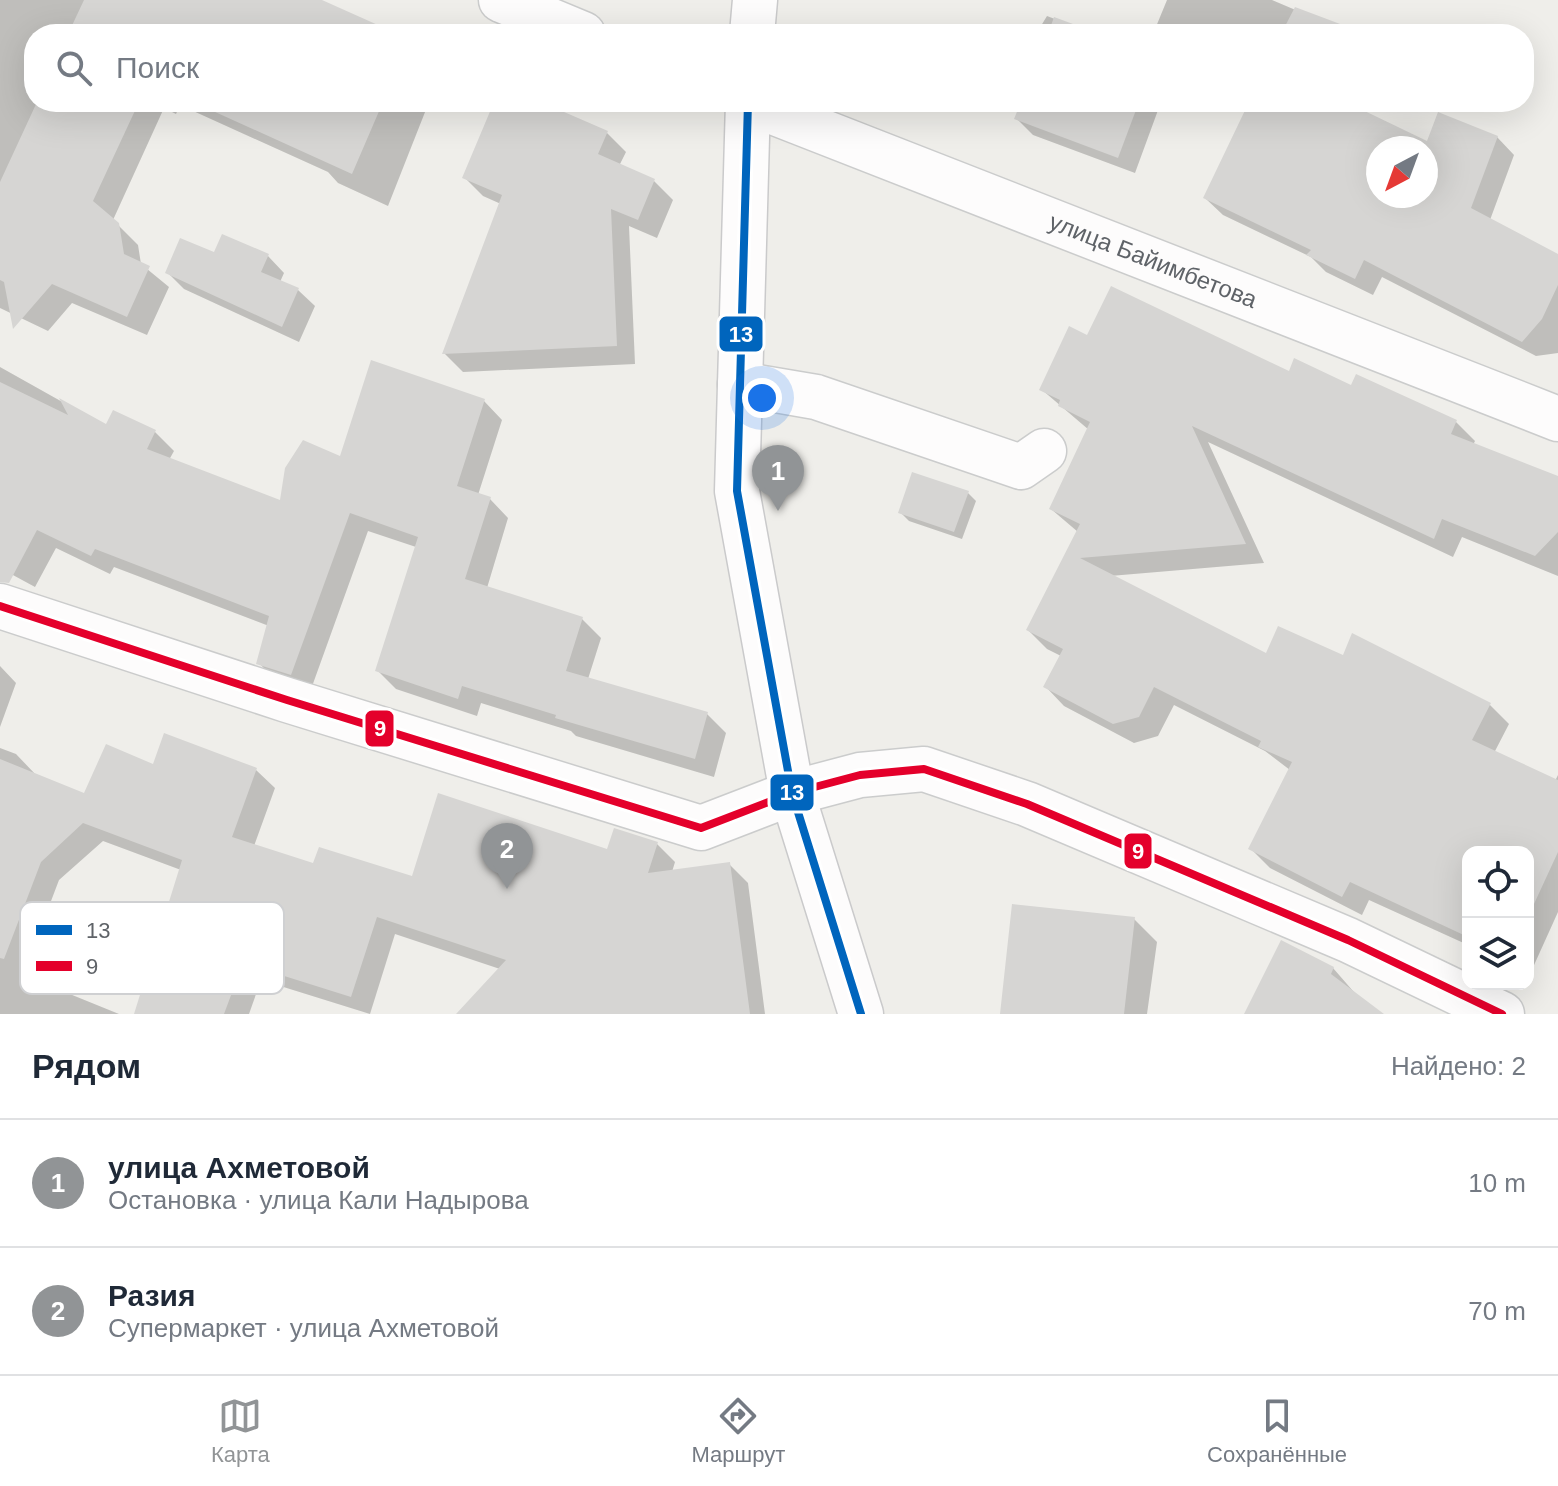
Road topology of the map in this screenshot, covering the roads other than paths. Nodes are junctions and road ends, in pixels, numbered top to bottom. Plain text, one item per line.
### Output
1 (501, 0) edge
2 (755, 0) edge
3 (559, 24) edge
4 (753, 24) edge
5 (748, 112) edge
6 (774, 112) edge
7 (740, 384) junction
8 (1558, 419) edge
9 (1044, 451) dead end
10 (0, 606) edge
11 (792, 793) junction
12 (861, 1014) edge
13 (1502, 1014) edge

1 - 3 street
2 - 4 street
5 - 7 street
6 - 8 street, улица Байимбетова
7 - 9 street
7 - 11 street
10 - 11 street
11 - 12 street
11 - 13 street

